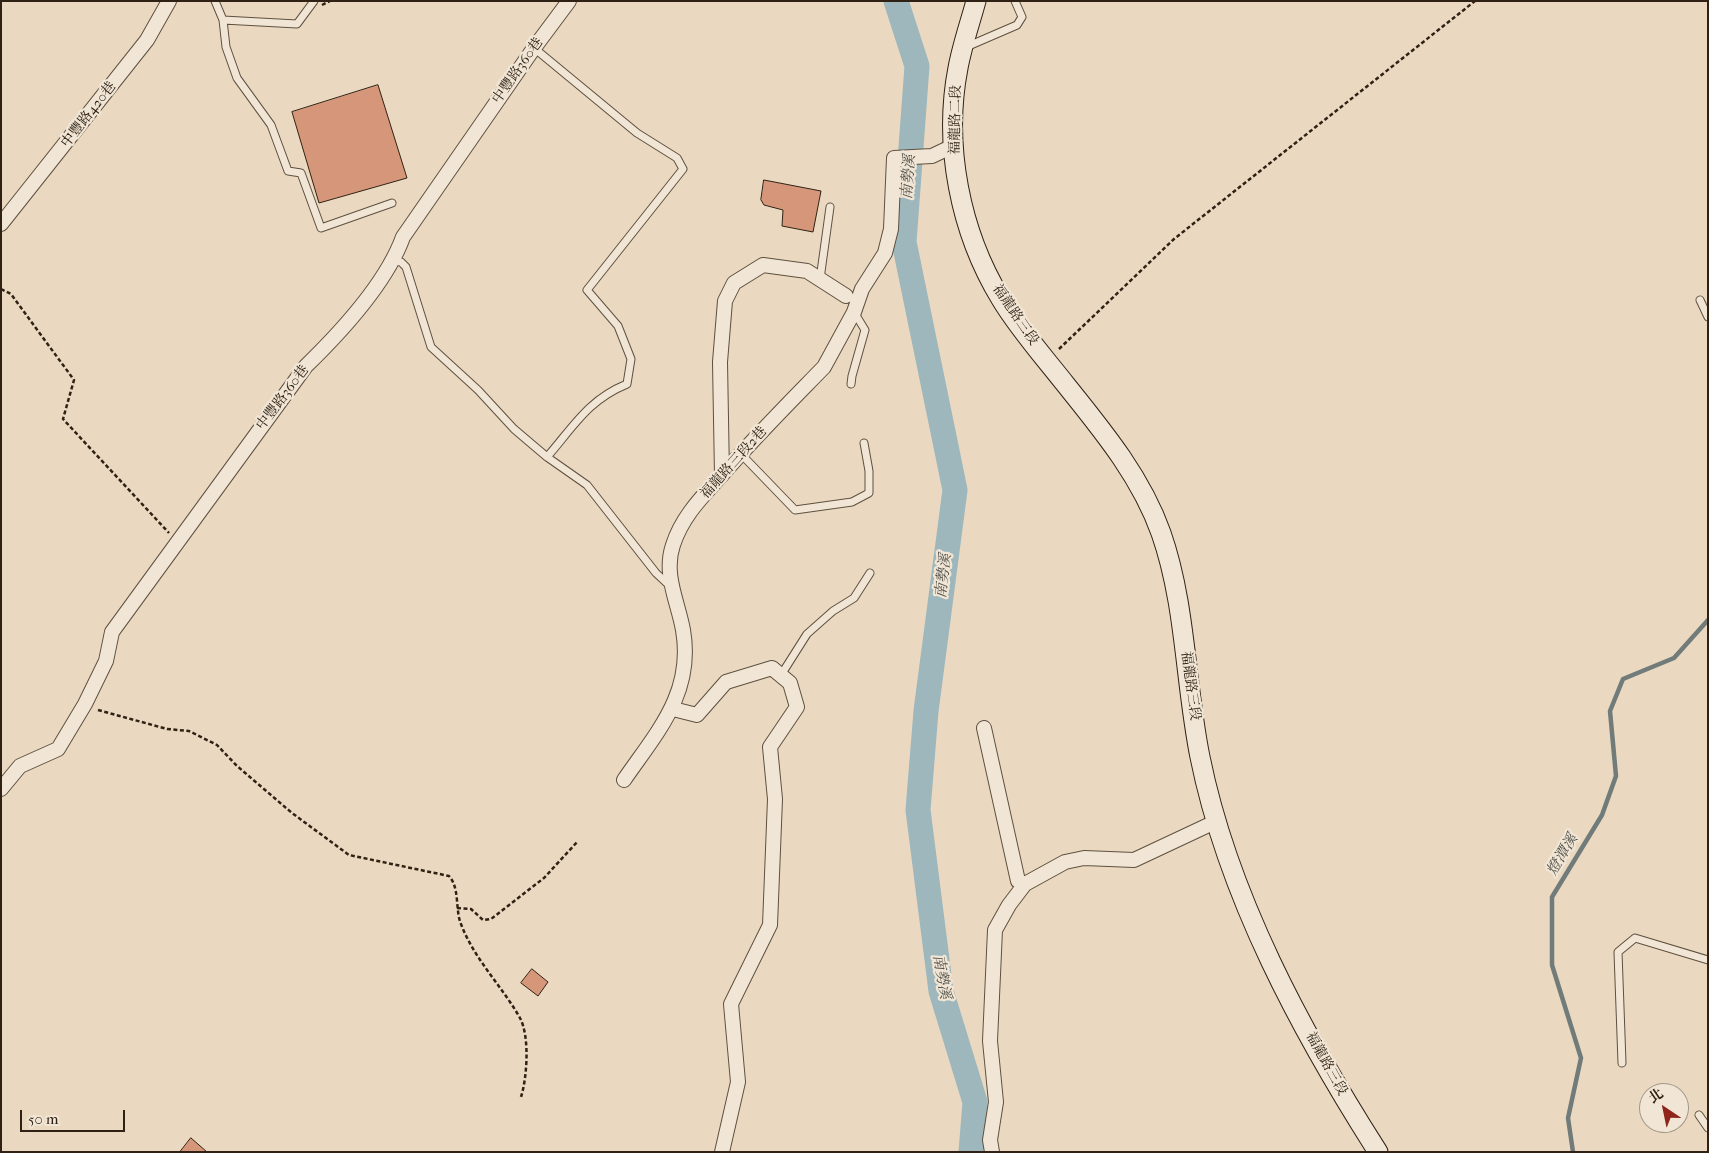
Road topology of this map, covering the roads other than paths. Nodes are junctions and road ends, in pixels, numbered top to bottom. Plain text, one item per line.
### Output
1 (169, 1) edge
2 (215, 1) edge
3 (314, 1) edge
4 (569, 1) edge
5 (976, 1) edge
6 (1015, 1) edge
7 (223, 20) junction
8 (534, 48) junction
9 (963, 48) junction
10 (953, 146) junction
11 (392, 203) dead end
12 (830, 207) dead end
13 (1, 224) edge
14 (973, 239) joint
15 (394, 261) junction
16 (820, 279) junction
17 (846, 296) dead end
18 (1700, 300) dead end
19 (854, 312) junction
20 (1708, 317) edge
21 (851, 384) dead end
22 (864, 444) dead end
23 (740, 453) junction
24 (547, 457) junction
25 (722, 475) junction
26 (870, 574) dead end
27 (672, 587) junction
28 (781, 675) junction
29 (673, 709) junction
30 (984, 728) dead end
31 (624, 780) dead end
32 (1, 789) edge
33 (1215, 822) junction
34 (1025, 884) junction
35 (1708, 960) edge
36 (1622, 1062) dead end
37 (1699, 1115) dead end
38 (1708, 1128) edge
39 (722, 1152) edge
40 (992, 1152) edge
41 (1378, 1152) edge

1 - 13 street, 中豐路420巷
2 - 7 lane
3 - 7 lane
4 - 8 street, 中豐路360巷
5 - 9 main road, 福龍路二段
6 - 9 lane
7 - 11 lane
8 - 15 street, 中豐路360巷
8 - 24 lane
9 - 10 main road, 福龍路二段
10 - 14 main road, 福龍路二段
10 - 19 street, 福龍路三段2巷
12 - 16 lane
14 - 33 main road, 福龍路三段
15 - 24 lane
15 - 32 street, 中豐路360巷
16 - 17 street
16 - 25 street
18 - 20 lane
19 - 21 lane
19 - 23 street, 福龍路三段2巷
22 - 23 lane
23 - 25 street, 福龍路三段2巷
24 - 27 lane
25 - 27 street, 福龍路三段2巷
26 - 28 lane
27 - 29 street, 福龍路三段2巷
28 - 29 street
28 - 39 street
29 - 31 street, 福龍路三段2巷
30 - 34 street
33 - 34 street
33 - 41 main road, 福龍路三段
34 - 40 street
35 - 36 lane
37 - 38 lane

